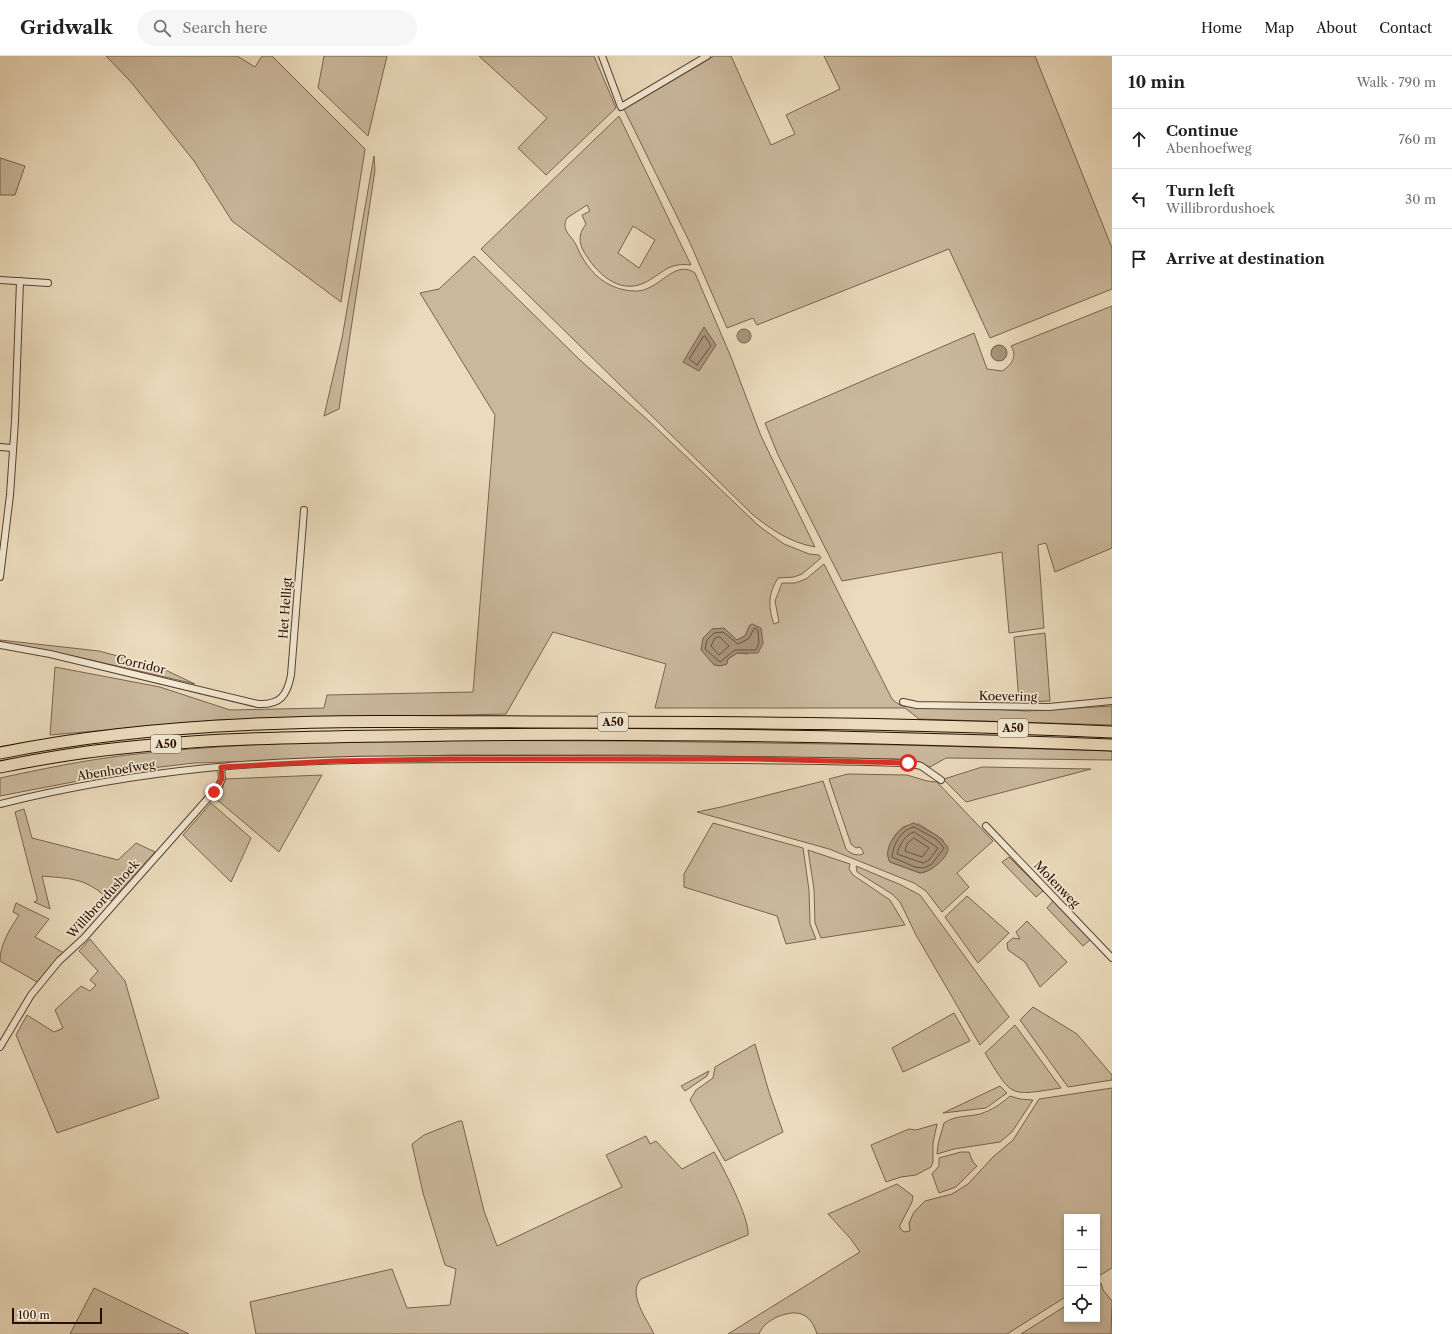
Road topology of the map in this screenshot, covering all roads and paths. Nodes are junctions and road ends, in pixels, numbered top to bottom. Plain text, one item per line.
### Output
1 (602, 56) edge
2 (707, 56) edge
3 (0, 280) edge
4 (20, 281) junction
5 (48, 283) dead end
6 (0, 447) edge
7 (13, 448) junction
8 (304, 510) dead end
9 (0, 577) edge
10 (0, 645) edge
11 (1112, 701) edge
12 (276, 702) joint
13 (903, 702) dead end
14 (1112, 732) edge
15 (1112, 745) edge
16 (0, 753) edge
17 (0, 767) edge
18 (221, 767) junction
19 (941, 780) dead end
20 (0, 804) edge
21 (986, 826) dead end
22 (1112, 958) edge
23 (0, 1047) edge

1 - 2 street
3 - 4 street
4 - 5 street
4 - 7 street
6 - 7 street
7 - 9 street
8 - 12 street, Het Helligt
10 - 12 street, Corridor
11 - 13 street, Koevering
14 - 16 highway, A50
15 - 17 highway, A50
18 - 19 street, Abenhoefweg
18 - 20 street, Abenhoefweg
18 - 23 street, Willibrordushoek
21 - 22 street, Molenweg

